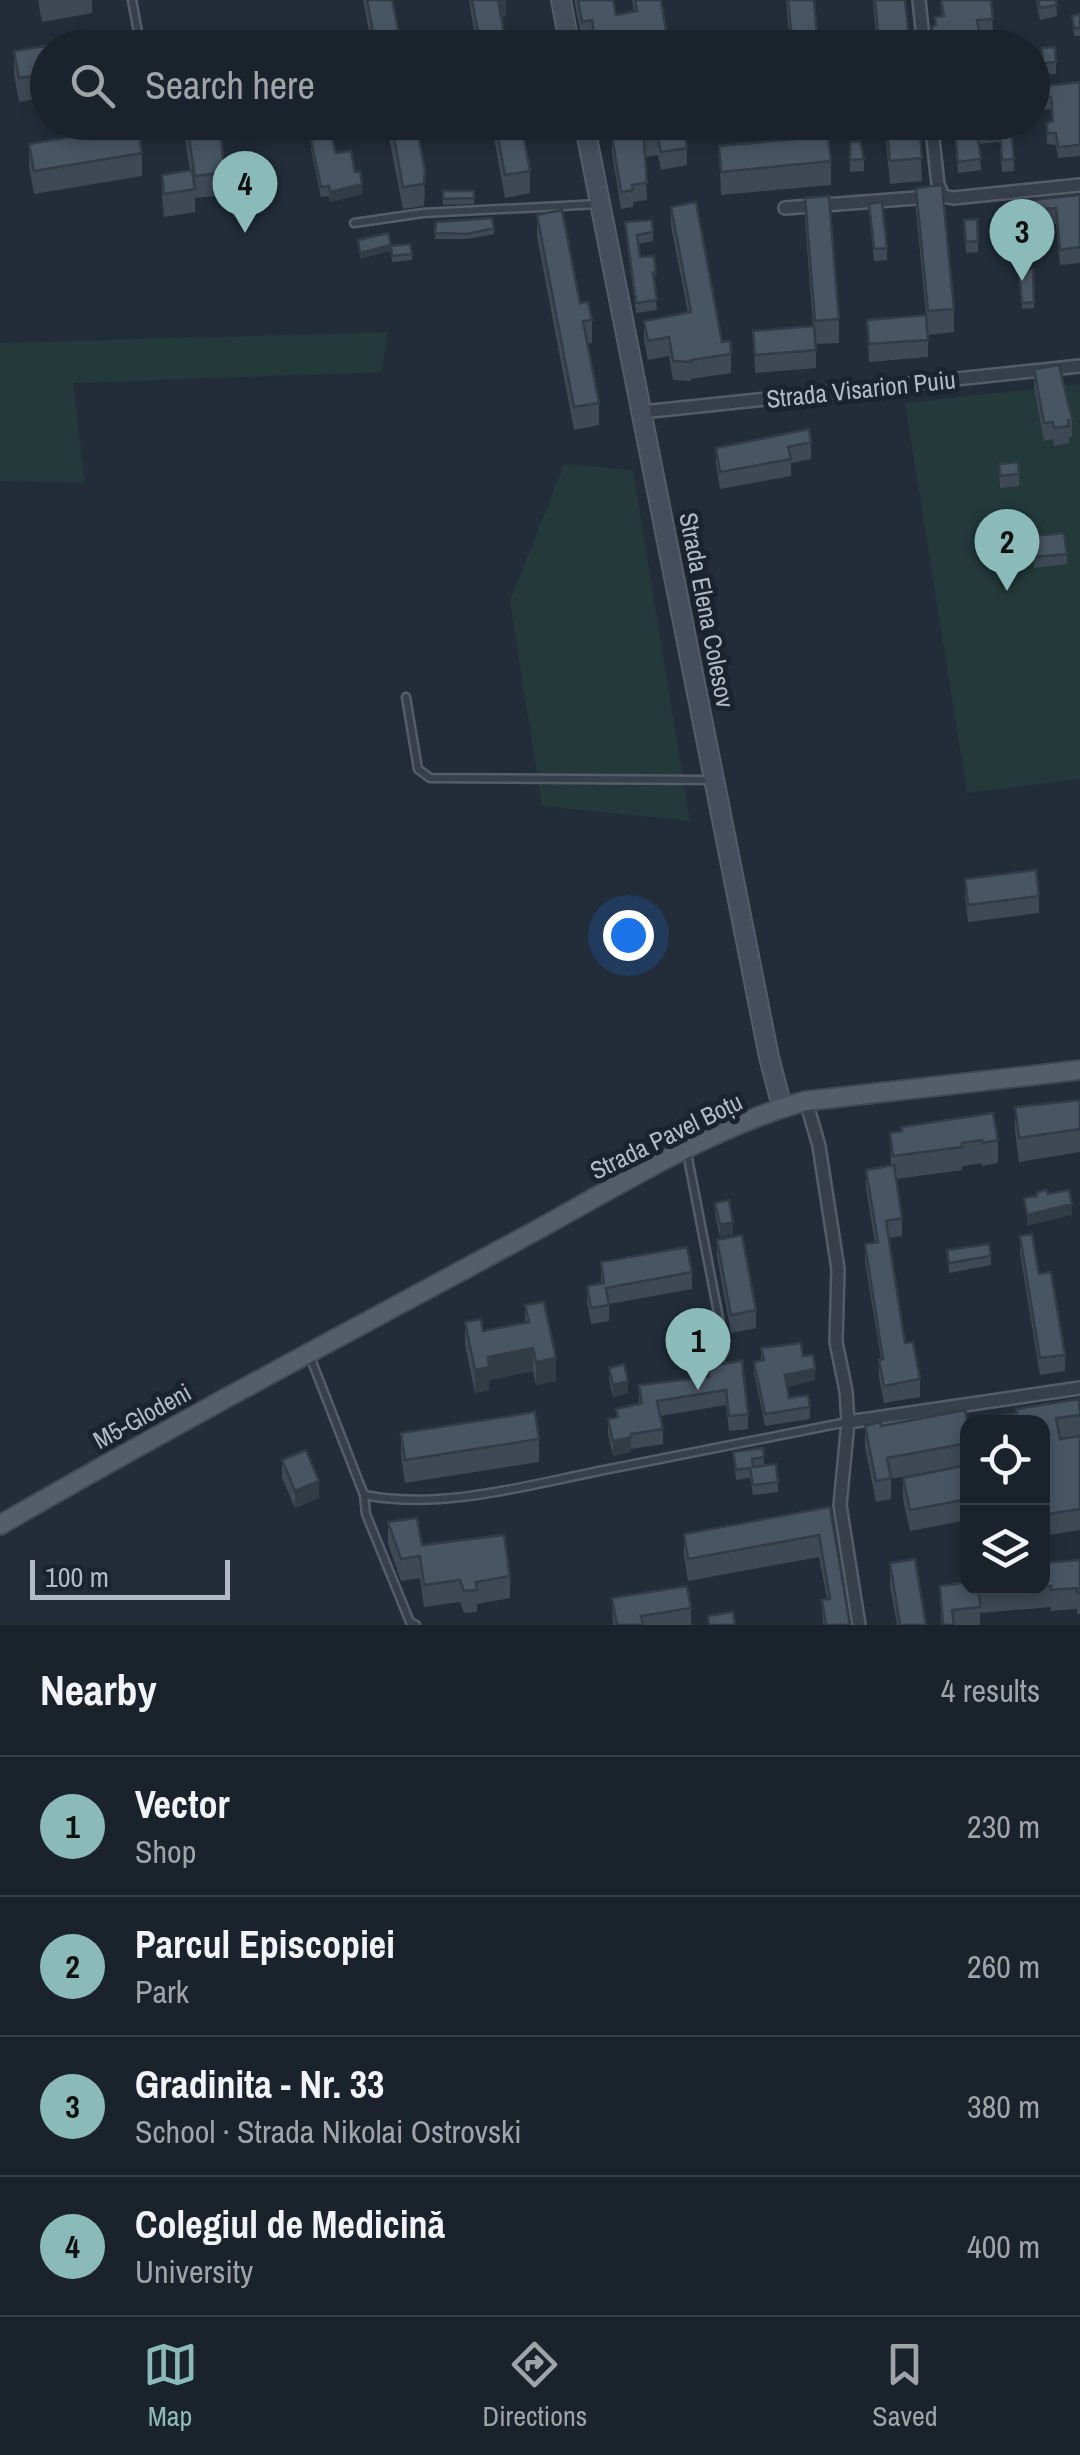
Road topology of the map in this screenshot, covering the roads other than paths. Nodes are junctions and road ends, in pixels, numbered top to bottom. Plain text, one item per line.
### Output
1 (132, 0) edge
2 (561, 0) edge
3 (919, 0) edge
4 (138, 30) edge
5 (567, 30) edge
6 (922, 30) edge
7 (588, 140) edge
8 (933, 140) edge
9 (1080, 184) edge
10 (942, 196) junction
11 (600, 204) junction
12 (784, 208) dead end
13 (354, 223) dead end
14 (1080, 366) edge
15 (642, 412) junction
16 (406, 698) dead end
17 (714, 780) junction
18 (1080, 1070) edge
19 (806, 1101) junction
20 (782, 1107) junction
21 (687, 1151) junction
22 (309, 1353) junction
23 (703, 1363) dead end
24 (1080, 1388) edge
25 (848, 1422) junction
26 (364, 1495) junction
27 (0, 1525) edge
28 (416, 1625) edge
29 (858, 1625) edge

1 - 4 lane
2 - 5 street
3 - 6 street
7 - 11 street, Strada Elena Colesov
8 - 10 street
9 - 10 street
10 - 12 street
11 - 13 lane
11 - 15 street, Strada Elena Colesov
14 - 15 street, Strada Visarion Puiu
15 - 17 street, Strada Elena Colesov
16 - 17 lane
17 - 20 street, Strada Elena Colesov
18 - 19 main road, Strada Pavel Boțu
19 - 20 main road, Strada Pavel Boțu
19 - 25 street
20 - 21 main road, Strada Pavel Boțu
21 - 22 main road, Strada Pavel Boțu
21 - 23 lane
22 - 26 lane
22 - 27 main road, M5-Glodeni
24 - 25 street
25 - 26 lane
25 - 29 street
26 - 28 lane

